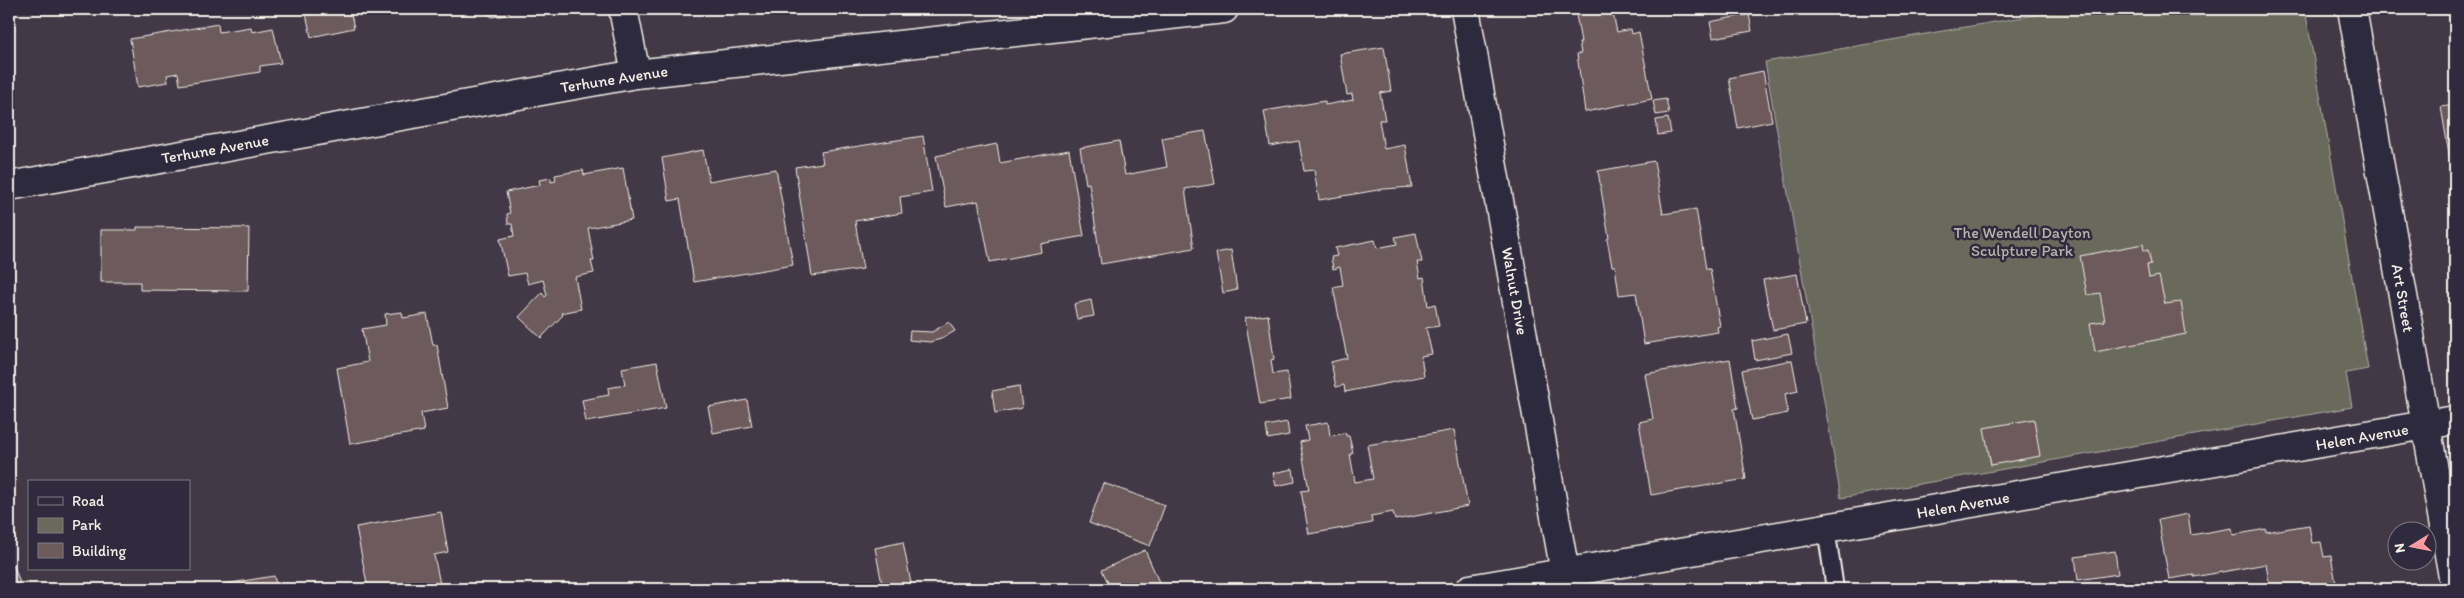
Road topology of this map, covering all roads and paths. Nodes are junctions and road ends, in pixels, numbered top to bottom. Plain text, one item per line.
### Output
1 (623, 9) edge
2 (1224, 9) edge
3 (1466, 9) edge
4 (2352, 9) edge
5 (636, 74) junction
6 (9, 186) edge
7 (2455, 420) edge
8 (2426, 426) junction
9 (1826, 528) junction
10 (1565, 573) junction
11 (2455, 588) edge
12 (1470, 589) edge
13 (1835, 589) edge

1 - 5 street
2 - 5 street, Terhune Avenue
3 - 10 street, Walnut Drive
4 - 8 street, Art Street
5 - 6 street, Terhune Avenue
7 - 8 street, Helen Avenue
8 - 9 street, Helen Avenue
8 - 11 street, Art Street
9 - 10 street, Helen Avenue
9 - 13 lane
10 - 12 street, Helen Avenue

